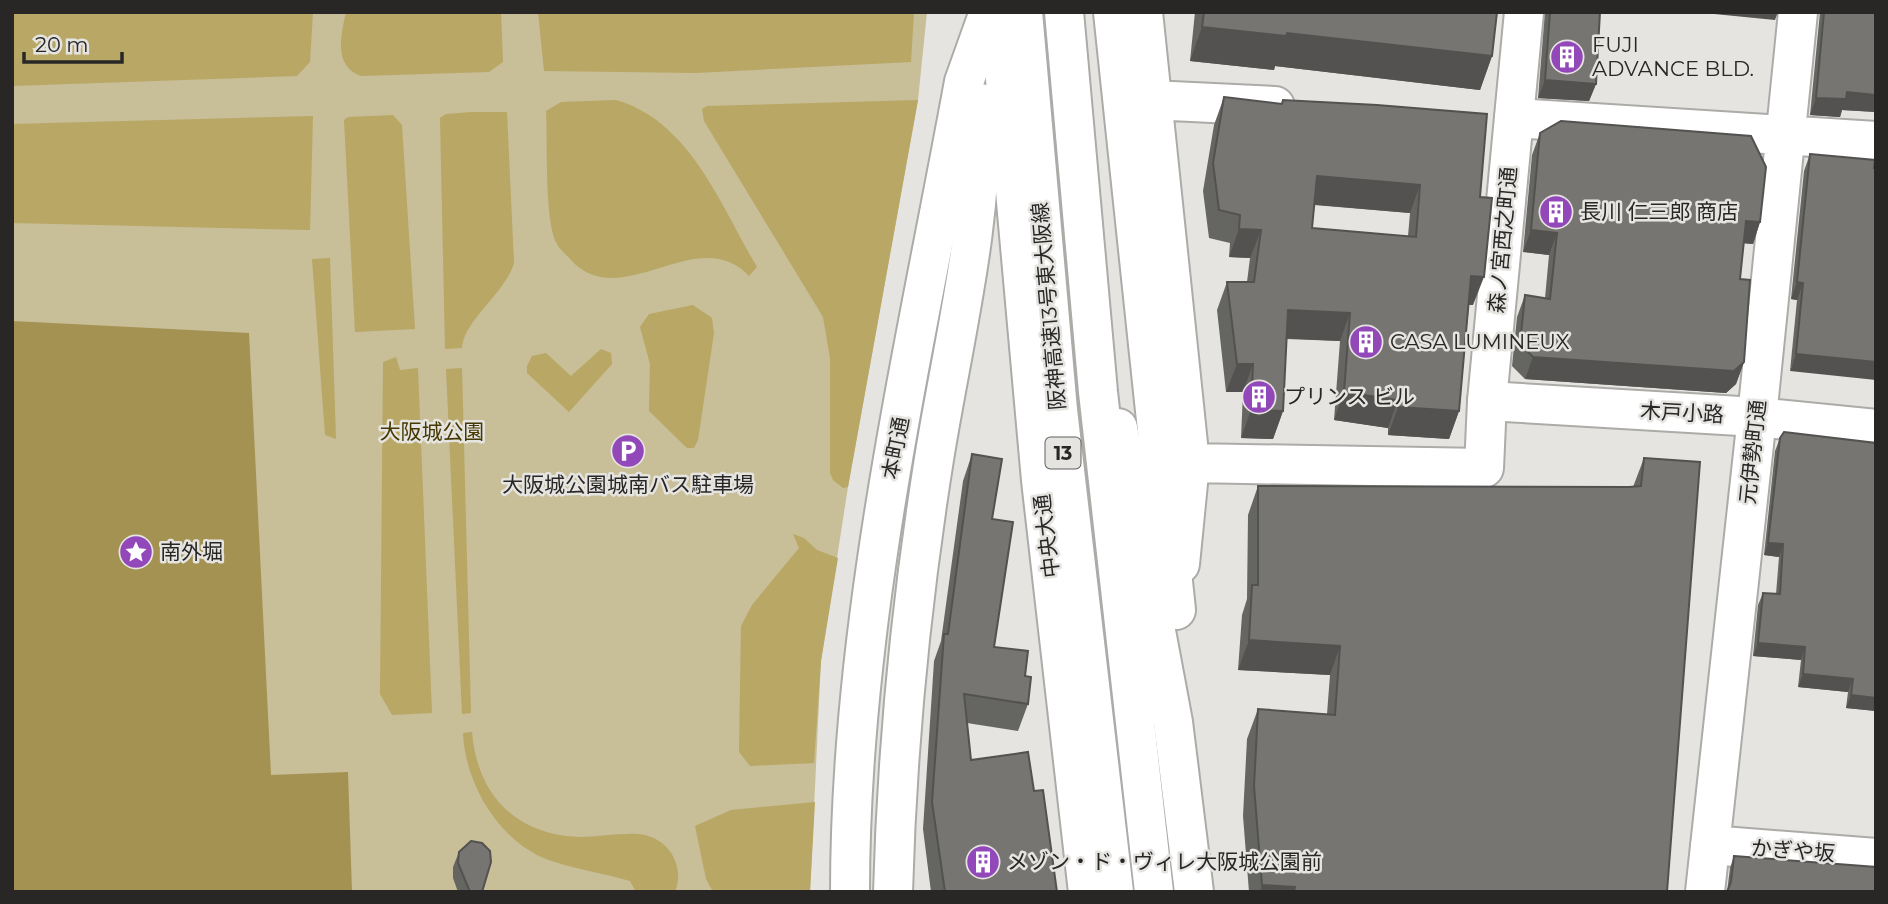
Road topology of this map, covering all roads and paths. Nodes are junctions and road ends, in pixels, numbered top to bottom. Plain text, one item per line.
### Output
1 (989, 12) edge
2 (999, 12) edge
3 (1023, 12) edge
4 (1063, 12) edge
5 (1072, 12) edge
6 (1112, 12) edge
7 (1143, 12) edge
8 (1524, 12) edge
9 (1798, 12) edge
10 (1151, 100) junction
11 (980, 103) dead end
12 (1306, 108) edge
13 (1473, 116) edge
14 (1514, 118) junction
15 (1786, 135) junction
16 (1876, 141) edge
17 (1487, 401) junction
18 (1757, 417) junction
19 (1876, 429) edge
20 (1189, 463) junction
21 (1176, 610) junction
22 (1174, 722) junction
23 (1710, 845) junction
24 (1876, 858) edge
25 (850, 892) edge
26 (893, 892) edge
27 (1088, 892) edge
28 (1114, 892) edge
29 (1154, 892) edge
30 (1194, 892) edge
31 (1705, 892) edge

1 - 25 main road, 本町通
2 - 27 main road, 中央大通
3 - 28 main road, 阪神高速13号東大阪線 / 13
4 - 29 main road, 阪神高速13号東大阪線 / 13
5 - 22 main road
6 - 21 main road
7 - 10 main road
8 - 14 main road, 森ノ宮西之町通
9 - 15 main road, 元伊勢町通
10 - 12 main road
10 - 20 main road
11 - 26 main road
13 - 14 main road
14 - 15 main road
14 - 17 main road, 森ノ宮西之町通
15 - 16 main road
15 - 18 main road, 元伊勢町通
17 - 18 main road, 木戸小路
17 - 20 main road, 森ノ宮西之町通
18 - 19 main road, 木戸小路
18 - 23 main road, 元伊勢町通
20 - 21 main road
21 - 22 main road
22 - 30 main road
23 - 24 main road, かぎや坂
23 - 31 main road, 元伊勢町通

